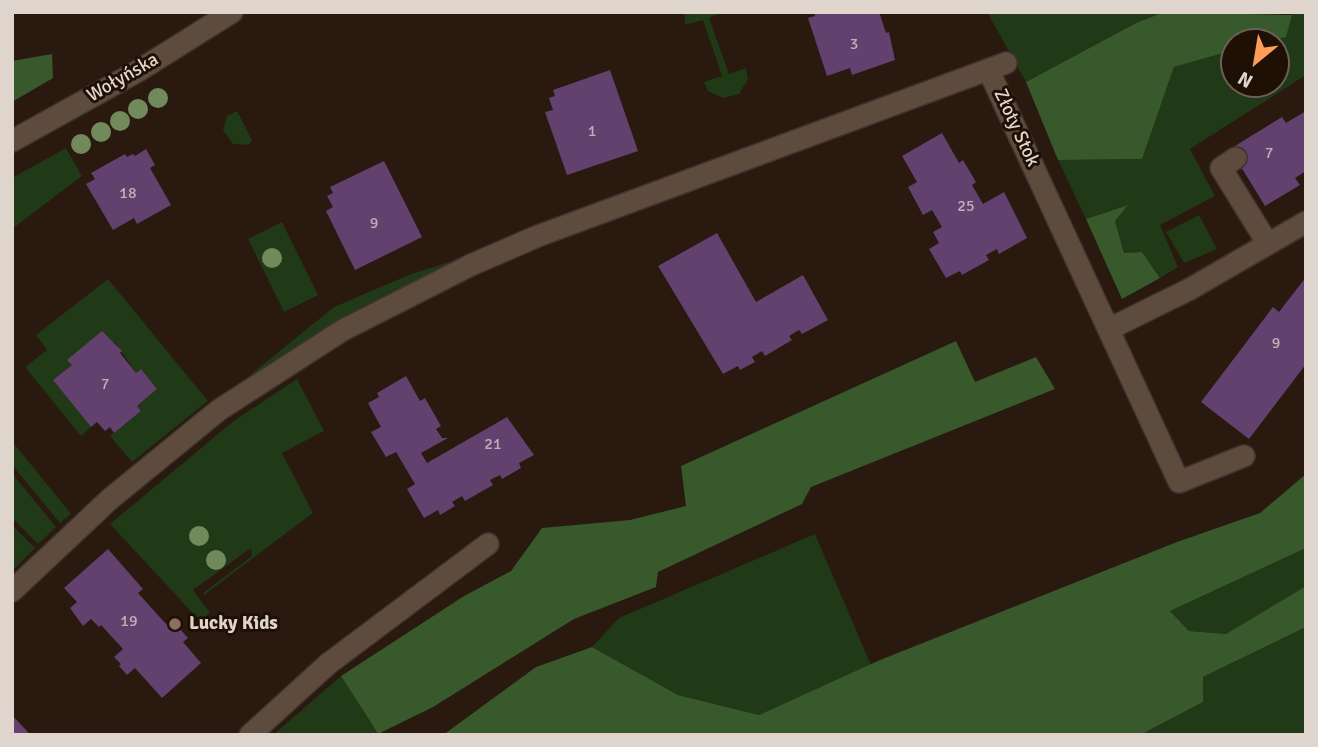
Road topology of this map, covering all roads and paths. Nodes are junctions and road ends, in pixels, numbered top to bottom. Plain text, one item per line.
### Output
1 (232, 12) edge
2 (12, 141) edge
3 (1236, 158) dead end
4 (1306, 222) edge
5 (1268, 244) junction
6 (1109, 329) junction
7 (1244, 456) dead end
8 (488, 544) dead end
9 (12, 591) edge
10 (250, 735) edge

1 - 2 street, Wołyńska
3 - 5 street
4 - 5 street
5 - 6 street
6 - 7 street, Złoty Stok
6 - 9 street, Złoty Stok
8 - 10 street

